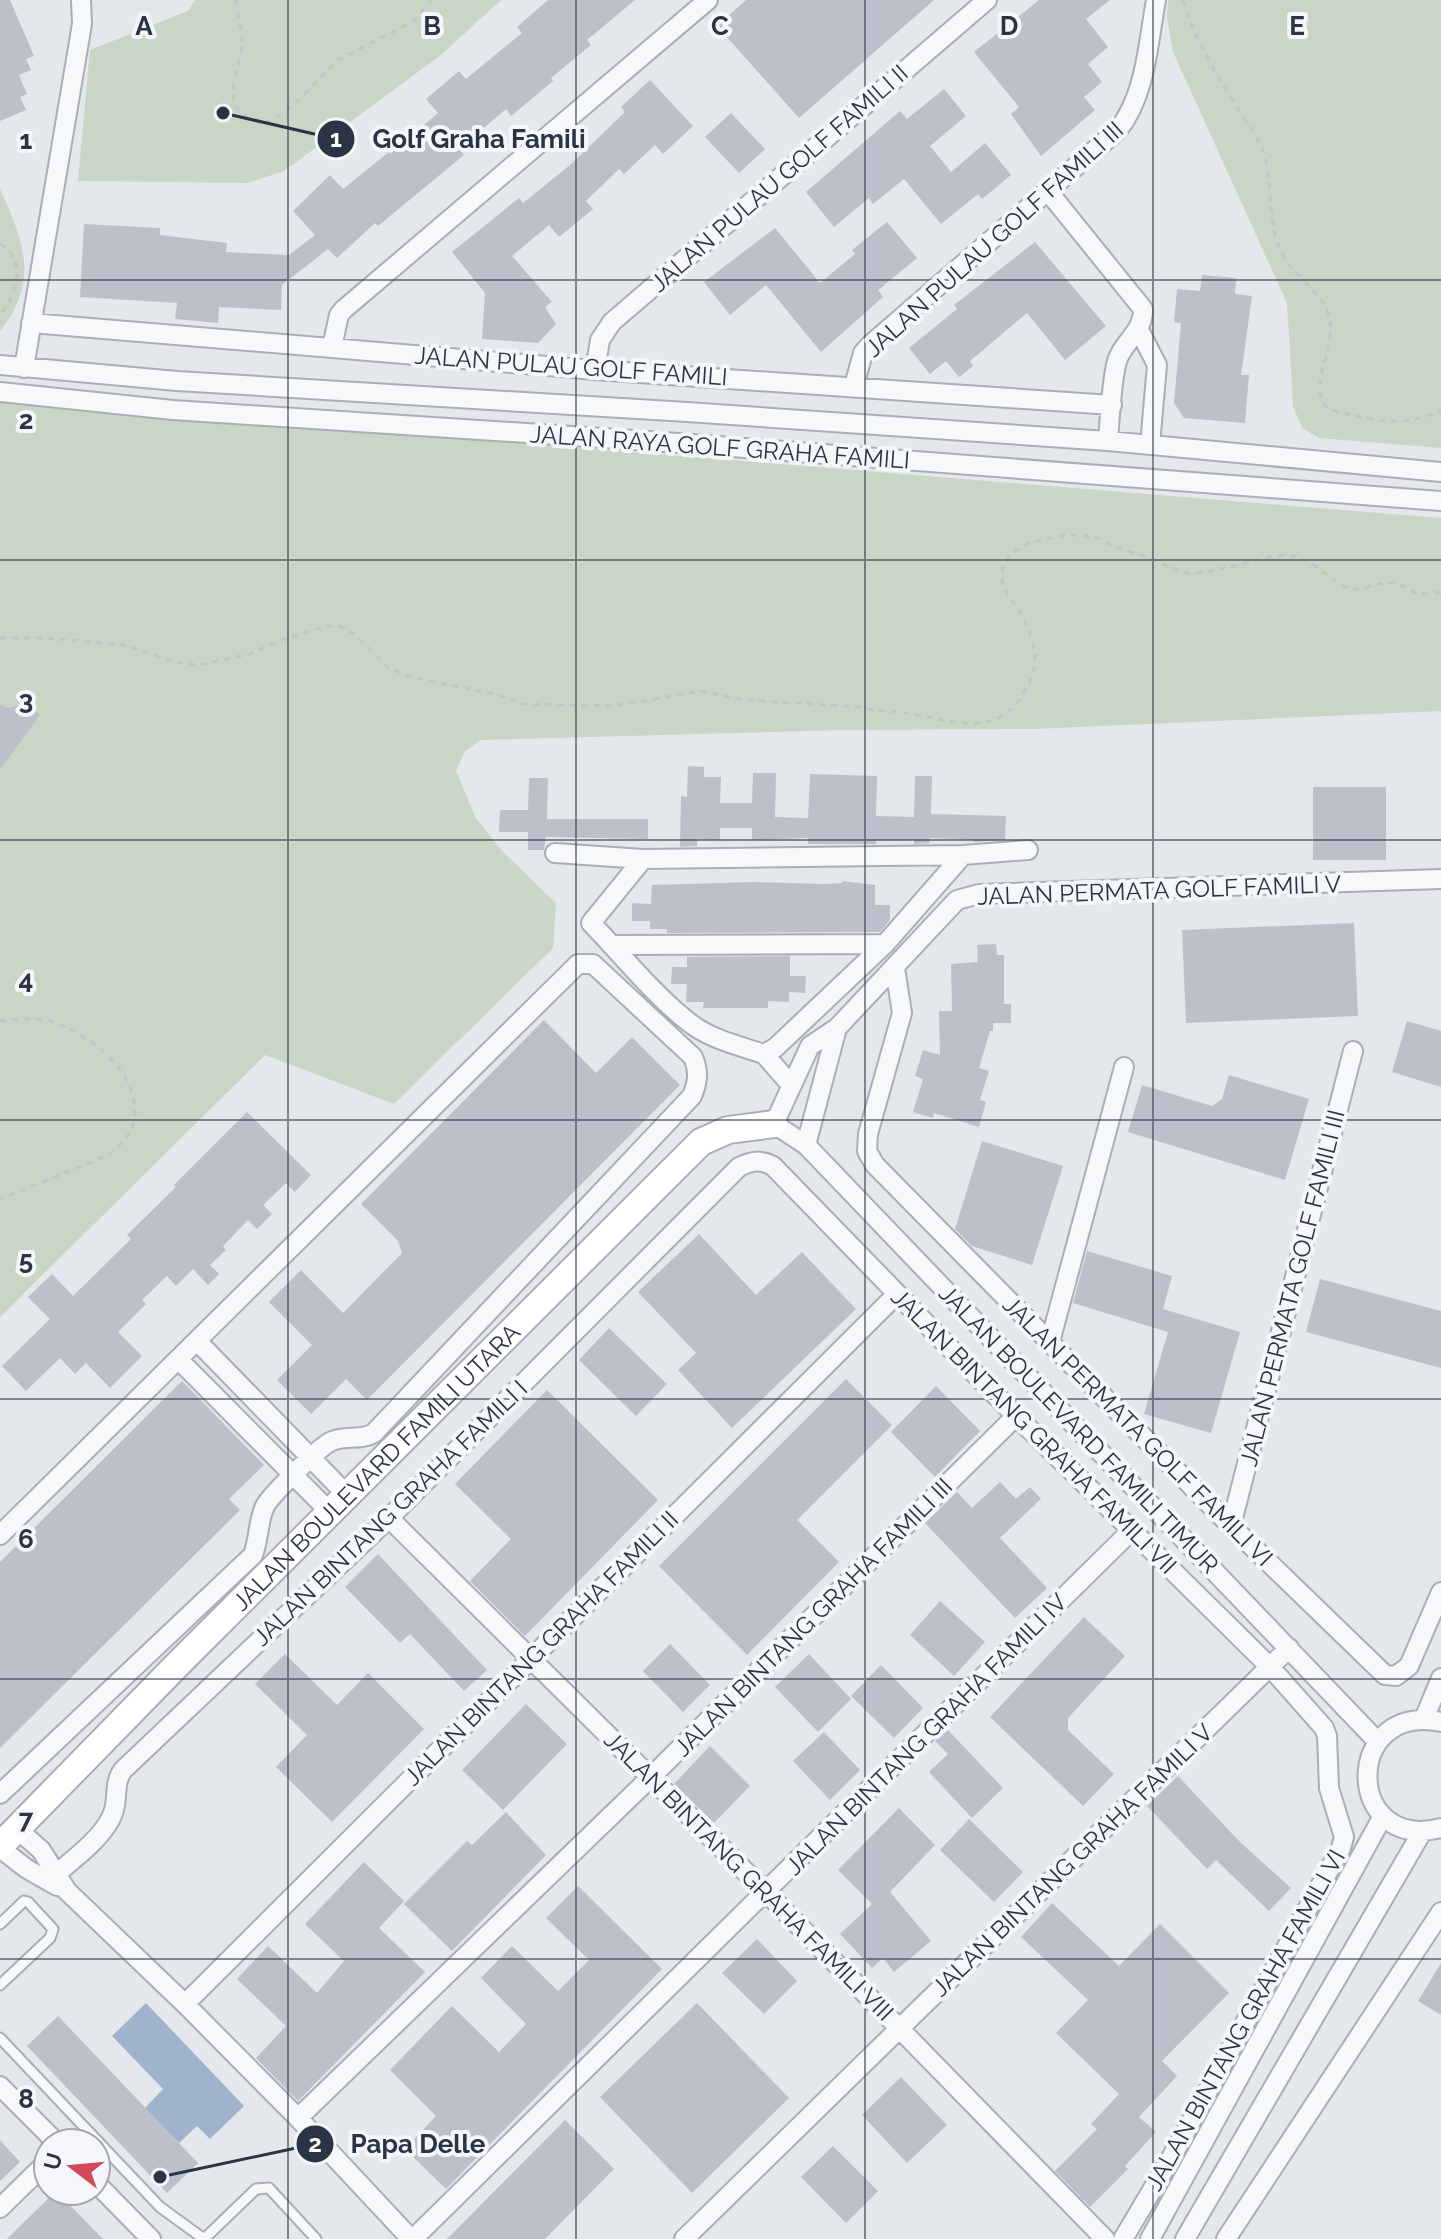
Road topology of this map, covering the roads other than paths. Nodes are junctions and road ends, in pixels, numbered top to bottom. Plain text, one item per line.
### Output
1 (81, 0) edge
2 (708, 0) edge
3 (987, 0) edge
4 (1156, 0) edge
5 (1047, 190) junction
6 (31, 323) junction
7 (1139, 330) junction
8 (332, 347) junction
9 (0, 365) edge
10 (24, 368) junction
11 (595, 370) junction
12 (177, 381) junction
13 (854, 386) junction
14 (0, 392) edge
15 (1112, 405) junction
16 (173, 410) junction
17 (1108, 441) junction
18 (1150, 445) junction
19 (1441, 472) edge
20 (1441, 501) edge
21 (1028, 850) dead end
22 (555, 853) dead end
23 (963, 855) junction
24 (643, 859) junction
25 (1441, 879) edge
26 (885, 944) junction
27 (613, 945) junction
28 (895, 968) junction
29 (837, 1028) junction
30 (1353, 1051) dead end
31 (764, 1054) junction
32 (1124, 1067) dead end
33 (791, 1085) junction
34 (774, 1124) junction
35 (806, 1145) junction
36 (757, 1161) joint
37 (897, 1294) junction
38 (197, 1341) junction
39 (1050, 1342) junction
40 (178, 1359) junction
41 (1016, 1416) junction
42 (311, 1459) junction
43 (293, 1475) junction
44 (338, 1504) junction
45 (389, 1518) junction
46 (1231, 1526) junction
47 (1131, 1531) junction
48 (0, 1535) edge
49 (1441, 1592) edge
50 (1289, 1648) junction
51 (531, 1657) junction
52 (1270, 1667) junction
53 (1441, 1678) edge
54 (1432, 1720) edge
55 (1377, 1741) junction
56 (1328, 1749) joint
57 (651, 1777) junction
58 (0, 1794) edge
59 (1383, 1816) junction
60 (1441, 1828) edge
61 (1422, 1832) junction
62 (6, 1841) edge
63 (52, 1878) junction
64 (766, 1892) junction
65 (1441, 1912) edge
66 (0, 1924) edge
67 (0, 1985) edge
68 (185, 2004) junction
69 (900, 2028) junction
70 (0, 2038) edge
71 (0, 2086) edge
72 (298, 2118) junction
73 (41, 2127) edge
74 (32, 2177) edge
75 (112, 2199) edge
76 (0, 2208) edge
77 (151, 2239) edge
78 (204, 2239) edge
79 (316, 2239) edge
80 (412, 2239) edge
81 (684, 2239) edge
82 (1105, 2239) edge
83 (1123, 2239) edge
84 (1150, 2239) edge
85 (1185, 2239) edge
86 (1226, 2239) edge

1 - 6 street
2 - 8 street
3 - 11 street, JALAN PULAU GOLF FAMILI II
4 - 5 street, JALAN PULAU GOLF FAMILI III
5 - 7 street
5 - 13 street, JALAN PULAU GOLF FAMILI III
6 - 8 street, JALAN PULAU GOLF FAMILI
6 - 10 street
7 - 15 street
7 - 18 street
8 - 11 street, JALAN PULAU GOLF FAMILI
9 - 10 street, JALAN RAYA GOLF GRAHA FAMILI
10 - 12 street, JALAN RAYA GOLF GRAHA FAMILI
11 - 13 street, JALAN PULAU GOLF FAMILI
12 - 16 street
12 - 17 street, JALAN RAYA GOLF GRAHA FAMILI
13 - 15 street, JALAN PULAU GOLF FAMILI
14 - 16 street, JALAN RAYA GOLF GRAHA FAMILI
15 - 17 street
16 - 20 street, JALAN RAYA GOLF GRAHA FAMILI
17 - 18 street, JALAN RAYA GOLF GRAHA FAMILI
18 - 19 street, JALAN RAYA GOLF GRAHA FAMILI
21 - 23 street
22 - 24 street
23 - 24 street
23 - 26 street
24 - 27 street
25 - 28 street, JALAN PERMATA GOLF FAMILI V
26 - 27 street
26 - 31 street
27 - 31 street
28 - 29 street, JALAN PERMATA GOLF FAMILI V
28 - 39 street, JALAN PERMATA GOLF FAMILI VI
29 - 33 street, JALAN PERMATA GOLF FAMILI V
29 - 35 street, JALAN PERMATA GOLF FAMILI V
30 - 46 street, JALAN PERMATA GOLF FAMILI III
31 - 33 street
32 - 39 street
33 - 34 street, JALAN PERMATA GOLF FAMILI V
34 - 35 street, JALAN BOULEVARD FAMILI TIMUR
34 - 44 street, JALAN BOULEVARD FAMILI UTARA
35 - 50 street, JALAN BOULEVARD FAMILI TIMUR
36 - 37 street, JALAN BINTANG GRAHA FAMILI VII
36 - 45 street, JALAN BINTANG GRAHA FAMILI I
37 - 41 street, JALAN BINTANG GRAHA FAMILI VII
37 - 51 street, JALAN BINTANG GRAHA FAMILI II
38 - 40 street
38 - 42 street
38 - 42 street
39 - 46 street, JALAN PERMATA GOLF FAMILI VI
40 - 43 street
40 - 48 street
41 - 47 street, JALAN BINTANG GRAHA FAMILI VII
41 - 57 street, JALAN BINTANG GRAHA FAMILI III
42 - 43 street
42 - 44 street
43 - 44 street
43 - 58 street
44 - 62 street, JALAN BOULEVARD FAMILI UTARA
45 - 51 street, JALAN BINTANG GRAHA FAMILI VIII
45 - 63 street, JALAN BINTANG GRAHA FAMILI I
46 - 49 street, JALAN PERMATA GOLF FAMILI VI
47 - 52 street, JALAN BINTANG GRAHA FAMILI VII
47 - 64 street, JALAN BINTANG GRAHA FAMILI IV
50 - 52 street, JALAN BINTANG GRAHA FAMILI V
50 - 55 street, JALAN BOULEVARD FAMILI TIMUR
51 - 57 street, JALAN BINTANG GRAHA FAMILI VIII
51 - 68 street, JALAN BINTANG GRAHA FAMILI II
52 - 56 street, JALAN BINTANG GRAHA FAMILI VII
52 - 69 street, JALAN BINTANG GRAHA FAMILI V
53 - 54 street
54 - 55 street
55 - 59 street
56 - 83 street, JALAN BINTANG GRAHA FAMILI VI
57 - 64 street, JALAN BINTANG GRAHA FAMILI VIII
57 - 72 street, JALAN BINTANG GRAHA FAMILI III
59 - 61 street
59 - 84 street
60 - 61 street
61 - 85 street
62 - 63 street
62 - 63 street
63 - 68 street
64 - 69 street, JALAN BINTANG GRAHA FAMILI VIII
64 - 80 street, JALAN BINTANG GRAHA FAMILI IV
65 - 86 street
66 - 67 lane
68 - 72 street
69 - 81 street, JALAN BINTANG GRAHA FAMILI V
69 - 82 street, JALAN BINTANG GRAHA FAMILI VIII
70 - 78 lane
71 - 73 street
72 - 80 street
74 - 76 street
75 - 77 street
78 - 79 lane

